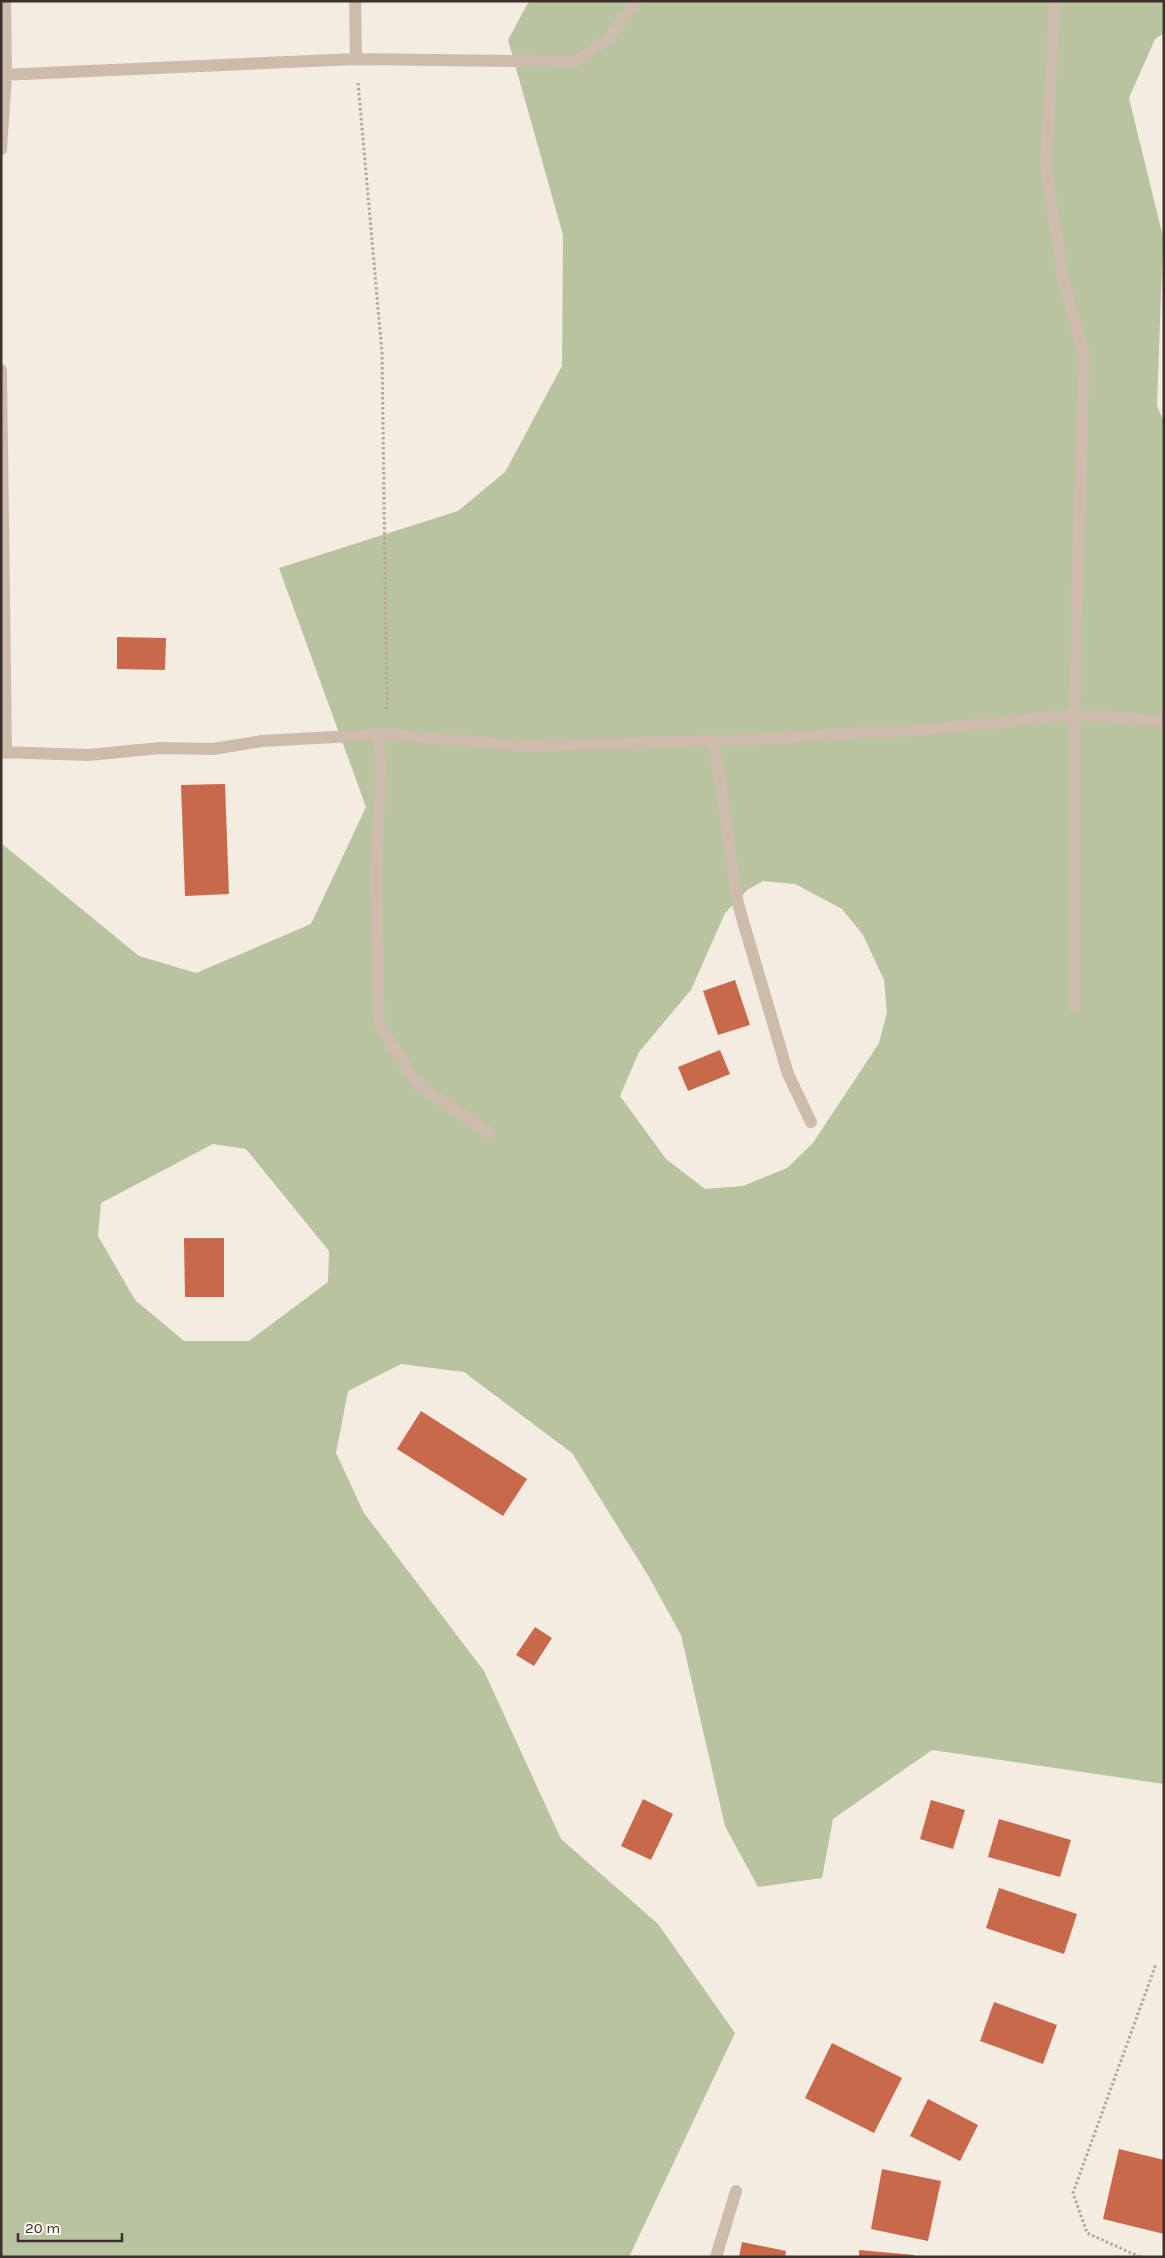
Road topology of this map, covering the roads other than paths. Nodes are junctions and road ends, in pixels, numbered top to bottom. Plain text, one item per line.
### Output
1 (5, 1) edge
2 (354, 1) edge
3 (636, 1) edge
4 (1055, 1) edge
5 (356, 59) junction
6 (4, 75) edge
7 (1, 149) edge
8 (1, 370) edge
9 (1074, 715) junction
10 (1164, 721) edge
11 (383, 734) junction
12 (714, 742) junction
13 (4, 753) edge
14 (1074, 1006) dead end
15 (811, 1122) dead end
16 (490, 1133) dead end
17 (736, 2191) dead end
18 (716, 2257) edge

1 - 6 street
2 - 5 street
3 - 5 street
4 - 9 street
5 - 6 street
6 - 7 street
8 - 13 street
9 - 10 street
9 - 12 street
9 - 14 street
11 - 12 street
11 - 13 street
11 - 16 street
12 - 15 street
17 - 18 street

